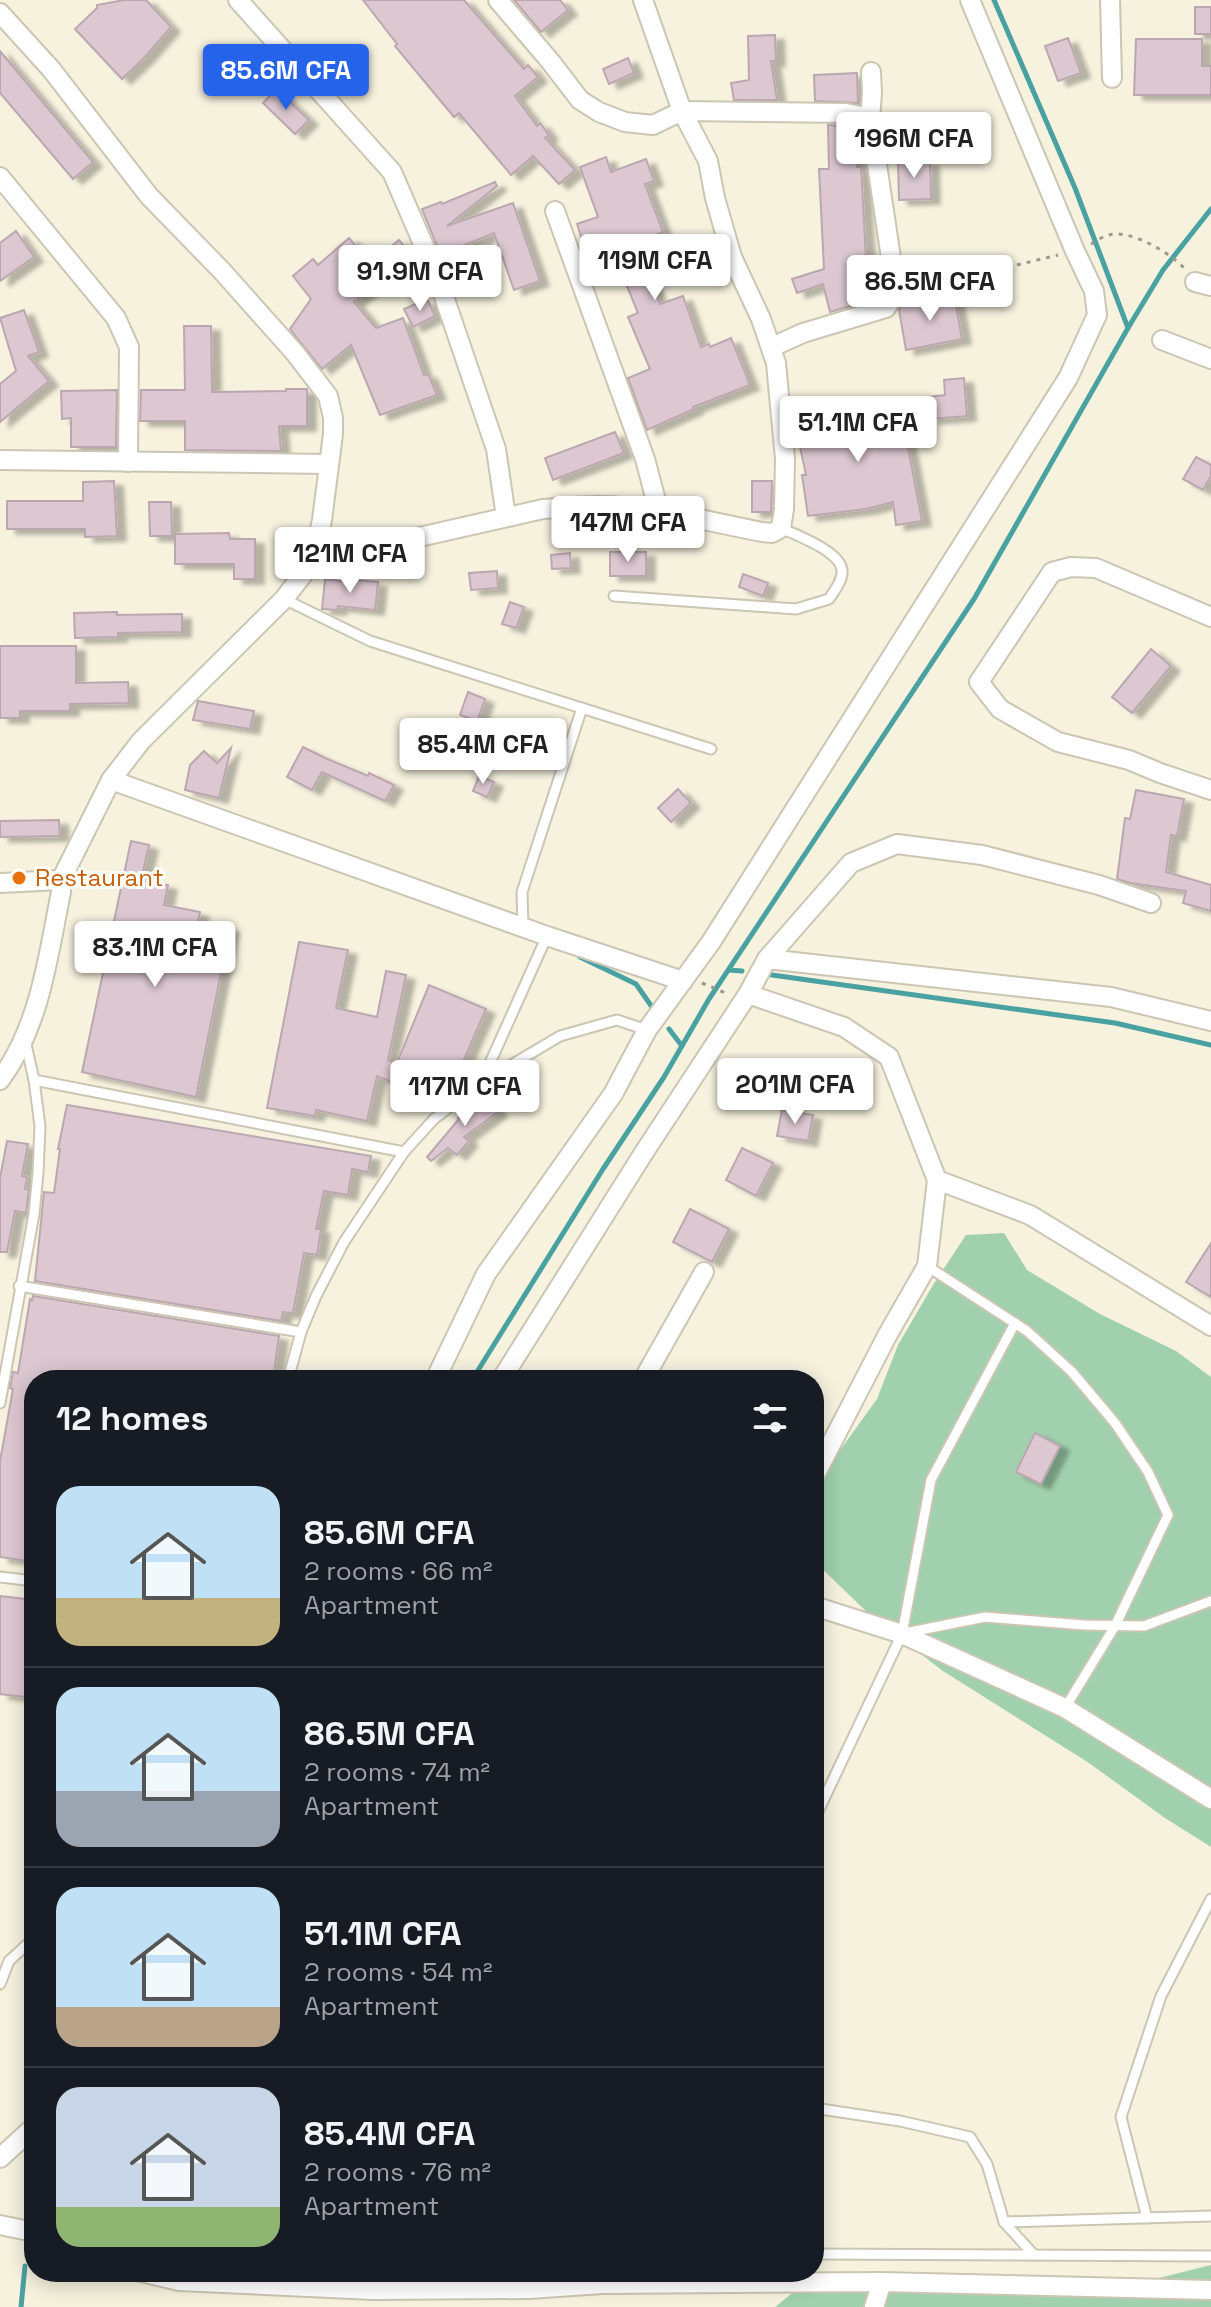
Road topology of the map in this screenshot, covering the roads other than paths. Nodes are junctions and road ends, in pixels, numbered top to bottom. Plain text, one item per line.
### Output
1 (238, 0) edge
2 (498, 0) edge
3 (643, 0) edge
4 (970, 0) edge
5 (1110, 0) edge
6 (0, 13) edge
7 (871, 72) dead end
8 (1112, 78) dead end
9 (682, 111) junction
10 (870, 118) junction
11 (0, 177) edge
12 (555, 211) dead end
13 (1162, 340) dead end
14 (772, 347) junction
15 (1211, 359) edge
16 (0, 460) edge
17 (128, 462) junction
18 (328, 464) junction
19 (533, 491) dead end
20 (543, 509) junction
21 (659, 512) junction
22 (506, 517) junction
23 (781, 528) junction
24 (313, 561) junction
25 (614, 596) dead end
26 (284, 599) junction
27 (1211, 617) edge
28 (582, 708) junction
29 (711, 749) dead end
30 (111, 780) junction
31 (1211, 790) edge
32 (61, 880) junction
33 (0, 883) edge
34 (1151, 903) dead end
35 (523, 927) junction
36 (547, 936) junction
37 (767, 959) junction
38 (690, 981) junction
39 (738, 994) junction
40 (1211, 1021) edge
41 (647, 1030) junction
42 (25, 1040) junction
43 (0, 1080) edge
44 (34, 1080) junction
45 (481, 1083) junction
46 (404, 1152) junction
47 (937, 1180) junction
48 (927, 1266) junction
49 (704, 1272) dead end
50 (19, 1286) junction
51 (1015, 1323) junction
52 (1211, 1326) edge
53 (301, 1332) junction
54 (291, 1370) edge
55 (440, 1370) edge
56 (507, 1370) edge
57 (649, 1370) edge
58 (0, 1403) edge
59 (824, 1460) edge
60 (0, 1577) edge
61 (24, 1580) edge
62 (1211, 1601) edge
63 (824, 1609) edge
64 (1115, 1626) junction
65 (902, 1634) junction
66 (1065, 1708) junction
67 (824, 1799) edge
68 (1210, 1802) edge
69 (1211, 1899) edge
70 (24, 1947) edge
71 (0, 1984) edge
72 (824, 2110) edge
73 (24, 2136) edge
74 (0, 2158) edge
75 (1211, 2216) edge
76 (1147, 2218) junction
77 (1004, 2222) junction
78 (0, 2225) edge
79 (24, 2230) edge
80 (824, 2254) edge
81 (1034, 2255) junction
82 (1211, 2256) edge
83 (201, 2282) edge
84 (882, 2282) junction
85 (1211, 2290) edge
86 (874, 2307) edge

1 - 22 street
2 - 9 street
3 - 9 street
4 - 38 street
5 - 8 street
6 - 18 street
7 - 10 street
9 - 10 street
9 - 14 street
10 - 14 street
11 - 17 street
12 - 21 street
13 - 15 street
14 - 23 street
16 - 17 street
17 - 18 street
18 - 24 street
19 - 20 street
20 - 21 street
20 - 22 street
21 - 23 street
22 - 24 street
23 - 25 lane
24 - 26 street
26 - 28 lane
26 - 30 street
27 - 31 street
28 - 29 lane
28 - 35 lane
30 - 32 street
30 - 35 street
32 - 33 street
32 - 42 street
34 - 37 street
35 - 36 street
36 - 38 street
36 - 45 lane
37 - 39 street
37 - 40 street
38 - 41 street
39 - 47 street
39 - 56 street
41 - 45 lane
41 - 55 street
42 - 43 street
42 - 44 lane
44 - 46 lane
44 - 50 lane
45 - 46 lane
46 - 53 lane
47 - 48 street
47 - 52 street
48 - 51 lane
48 - 59 street
49 - 57 street
50 - 53 lane
50 - 58 lane
51 - 64 lane
51 - 65 lane
53 - 54 lane
60 - 61 lane
62 - 64 lane
63 - 65 street
64 - 65 lane
64 - 66 lane
65 - 66 street
65 - 67 lane
66 - 68 street
69 - 76 lane
70 - 71 lane
72 - 77 lane
73 - 74 street
75 - 76 lane
76 - 77 lane
77 - 81 lane
78 - 79 street
80 - 81 lane
81 - 82 lane
83 - 84 street
84 - 85 street
84 - 86 street

